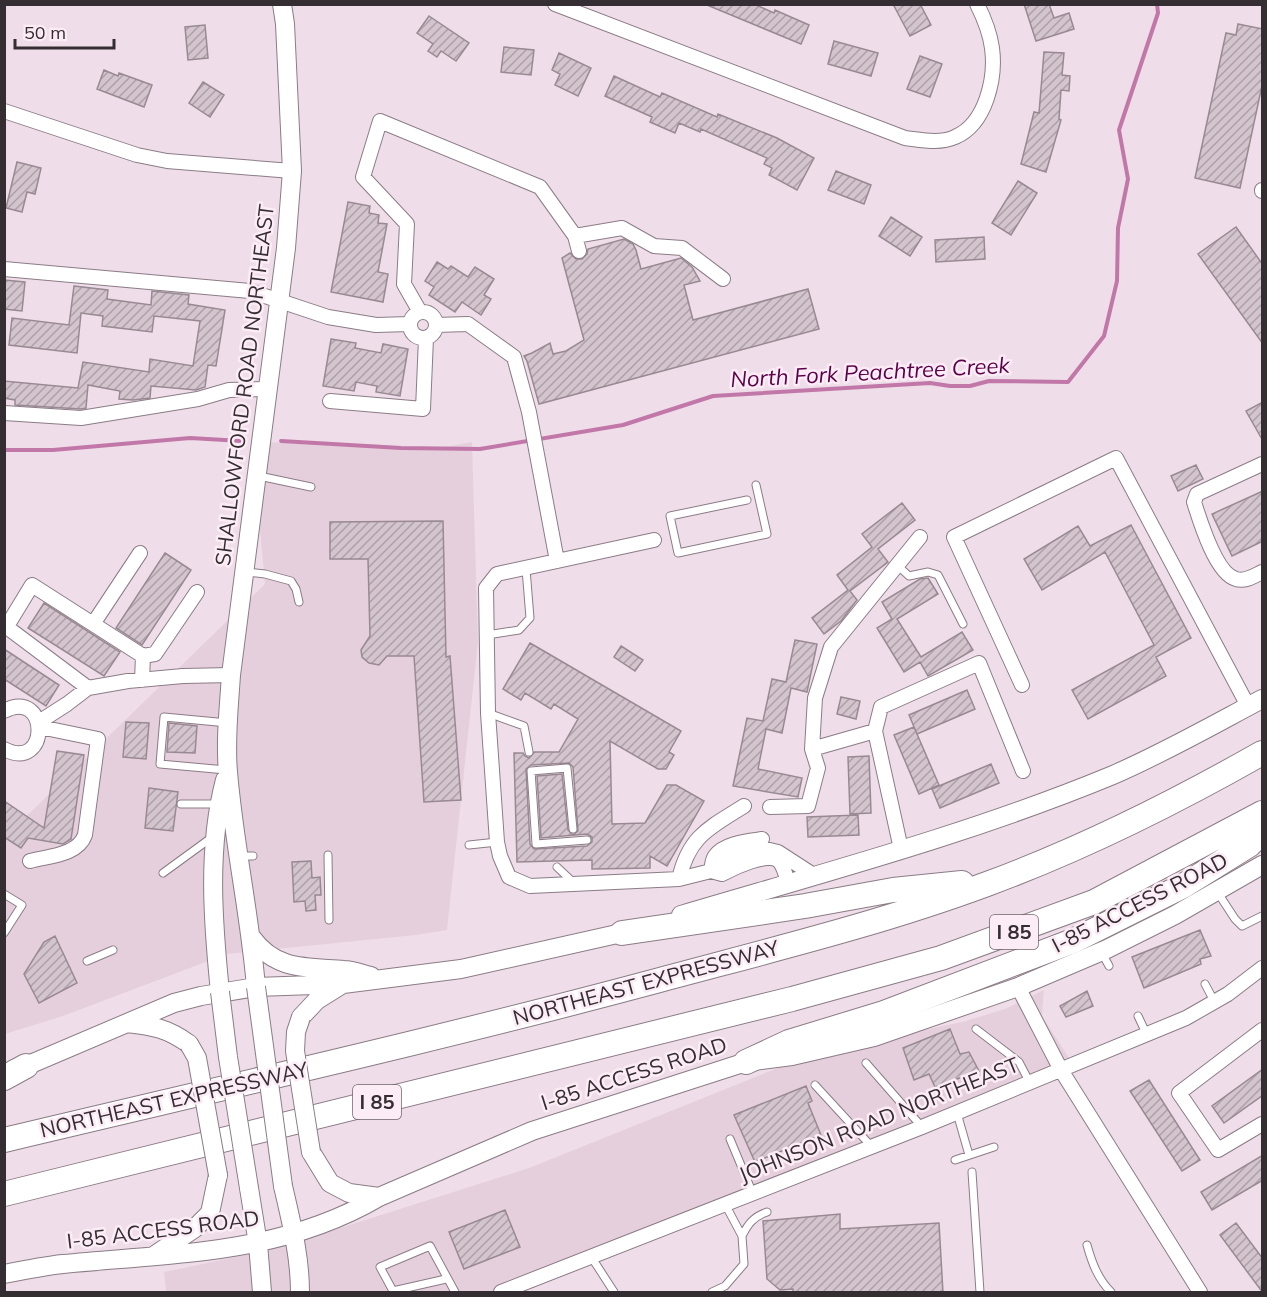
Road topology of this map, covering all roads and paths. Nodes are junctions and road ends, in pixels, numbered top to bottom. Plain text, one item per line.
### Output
1 (282, 4) edge
2 (555, 4) edge
3 (977, 4) edge
4 (4, 111) edge
5 (292, 171) junction
6 (574, 236) junction
7 (579, 251) dead end
8 (4, 269) edge
9 (723, 279) dead end
10 (279, 300) junction
11 (420, 312) junction
12 (410, 324) junction
13 (436, 325) junction
14 (426, 338) junction
15 (267, 389) junction
16 (330, 401) dead end
17 (4, 413) edge
18 (1263, 464) edge
19 (256, 476) junction
20 (756, 484) dead end
21 (311, 487) dead end
22 (747, 500) dead end
23 (920, 537) dead end
24 (654, 540) dead end
25 (140, 553) dead end
26 (557, 561) junction
27 (897, 565) junction
28 (526, 569) junction
29 (246, 572) junction
30 (1263, 572) edge
31 (197, 591) dead end
32 (299, 602) dead end
33 (93, 624) junction
34 (963, 624) dead end
35 (5, 625) edge
36 (487, 635) junction
37 (143, 656) junction
38 (231, 675) junction
39 (142, 680) junction
40 (1022, 686) dead end
41 (88, 688) junction
42 (1255, 703) edge
43 (4, 711) edge
44 (488, 712) junction
45 (228, 723) junction
46 (39, 724) junction
47 (875, 731) junction
48 (812, 748) junction
49 (4, 749) edge
50 (529, 752) dead end
51 (1263, 753) edge
52 (228, 770) junction
53 (1023, 771) dead end
54 (182, 804) dead end
55 (218, 804) junction
56 (744, 806) dead end
57 (770, 807) dead end
58 (1263, 813) edge
59 (573, 829) dead end
60 (1263, 832) edge
61 (216, 835) junction
62 (587, 840) dead end
63 (497, 842) junction
64 (469, 845) dead end
65 (901, 849) junction
66 (328, 855) dead end
67 (736, 856) junction
68 (30, 861) dead end
69 (1263, 865) edge
70 (557, 867) dead end
71 (163, 873) dead end
72 (815, 876) junction
73 (679, 879) junction
74 (788, 883) junction
75 (988, 883) junction
76 (576, 885) junction
77 (1217, 891) junction
78 (4, 894) edge
79 (1263, 916) edge
80 (329, 920) dead end
81 (4, 933) edge
82 (622, 933) junction
83 (252, 938) junction
84 (113, 950) dead end
85 (87, 961) dead end
86 (1263, 968) edge
87 (378, 978) junction
88 (343, 984) junction
89 (1205, 984) dead end
90 (256, 987) junction
91 (1018, 987) junction
92 (220, 992) junction
93 (1214, 1001) junction
94 (1138, 1016) dead end
95 (125, 1023) junction
96 (976, 1029) dead end
97 (1263, 1030) edge
98 (1146, 1033) junction
99 (746, 1062) junction
100 (866, 1063) dead end
101 (15, 1069) edge
102 (1061, 1070) junction
103 (4, 1078) edge
104 (1030, 1083) junction
105 (815, 1085) dead end
106 (957, 1113) junction
107 (1263, 1124) edge
108 (922, 1127) junction
109 (730, 1139) dead end
110 (4, 1140) edge
111 (872, 1147) junction
112 (994, 1147) dead end
113 (969, 1155) junction
114 (955, 1160) dead end
115 (972, 1172) dead end
116 (4, 1194) edge
117 (753, 1194) junction
118 (379, 1197) junction
119 (725, 1204) junction
120 (766, 1212) dead end
121 (294, 1234) junction
122 (742, 1236) junction
123 (258, 1244) junction
124 (1087, 1245) dead end
125 (153, 1256) junction
126 (592, 1258) junction
127 (4, 1274) edge
128 (446, 1279) junction
129 (262, 1293) edge
130 (300, 1293) edge
131 (454, 1293) edge
132 (501, 1293) edge
133 (614, 1293) edge
134 (712, 1293) edge
135 (980, 1293) edge
136 (1111, 1293) edge
137 (1200, 1293) edge

1 - 5 main road, SHALLOWFORD ROAD NORTHEAST
2 - 3 street
4 - 5 street
5 - 10 main road, SHALLOWFORD ROAD NORTHEAST
6 - 7 street
6 - 9 street
6 - 11 street
8 - 10 street
10 - 12 street
10 - 15 main road, SHALLOWFORD ROAD NORTHEAST
11 - 12 street
11 - 13 street
12 - 14 street
13 - 14 street
13 - 26 street
14 - 16 street
15 - 17 street
15 - 19 main road, SHALLOWFORD ROAD NORTHEAST
18 - 30 street
19 - 21 lane
19 - 29 main road, SHALLOWFORD ROAD NORTHEAST
20 - 22 lane
23 - 27 street
24 - 26 street
25 - 33 street
26 - 28 street
27 - 34 lane
27 - 48 street
28 - 36 street
28 - 36 lane
29 - 32 lane
29 - 38 main road, SHALLOWFORD ROAD NORTHEAST
31 - 37 street
33 - 35 street
33 - 37 street
35 - 41 street
36 - 44 street
37 - 39 street
38 - 39 street
38 - 45 main road, SHALLOWFORD ROAD NORTHEAST
39 - 41 street
40 - 42 street
41 - 46 street
42 - 65 main road
43 - 46 street
44 - 50 lane
44 - 63 street
45 - 52 main road, SHALLOWFORD ROAD NORTHEAST
45 - 52 lane
46 - 49 street
46 - 68 street
47 - 48 street
47 - 53 street
47 - 65 street
48 - 57 street
51 - 75 highway, NORTHEAST EXPRESSWAY / I 85
52 - 55 main road, SHALLOWFORD ROAD NORTHEAST
52 - 83 main road, SHALLOWFORD ROAD NORTHEAST
54 - 55 lane
55 - 61 main road, SHALLOWFORD ROAD NORTHEAST
56 - 73 street
58 - 116 highway, I 85
59 - 62 lane
60 - 99 highway
61 - 71 lane
61 - 92 main road, SHALLOWFORD ROAD NORTHEAST
63 - 64 lane
63 - 76 street
65 - 72 main road
66 - 80 lane
67 - 72 street
67 - 73 street
67 - 74 street
69 - 77 main road, I-85 ACCESS ROAD
70 - 76 lane
72 - 74 main road
73 - 76 street
74 - 82 main road
75 - 82 highway
75 - 110 highway, NORTHEAST EXPRESSWAY / I 85
77 - 79 lane
77 - 91 main road, I-85 ACCESS ROAD
78 - 81 lane
82 - 87 main road
83 - 87 main road
83 - 90 main road, SHALLOWFORD ROAD NORTHEAST
84 - 85 lane
86 - 93 street, JOHNSON ROAD NORTHEAST
87 - 88 main road
88 - 90 main road
88 - 118 main road, bridge
89 - 93 lane
90 - 92 main road
90 - 121 main road, SHALLOWFORD ROAD NORTHEAST, bridge
91 - 99 main road, I-85 ACCESS ROAD
91 - 102 street
92 - 95 main road
92 - 123 main road, SHALLOWFORD ROAD NORTHEAST, bridge
93 - 98 street, JOHNSON ROAD NORTHEAST
94 - 98 lane
95 - 101 main road
95 - 125 main road, bridge
96 - 104 lane
97 - 107 street
98 - 102 street, JOHNSON ROAD NORTHEAST
99 - 118 main road, I-85 ACCESS ROAD
100 - 108 lane
101 - 103 highway
102 - 104 street, JOHNSON ROAD NORTHEAST
102 - 137 street
104 - 106 street, JOHNSON ROAD NORTHEAST
105 - 111 lane
106 - 108 street, JOHNSON ROAD NORTHEAST
106 - 113 lane
108 - 111 street, JOHNSON ROAD NORTHEAST
109 - 117 lane
111 - 117 street, JOHNSON ROAD NORTHEAST
112 - 113 lane
113 - 114 lane
115 - 135 lane
117 - 119 street, JOHNSON ROAD NORTHEAST
118 - 121 main road, I-85 ACCESS ROAD
119 - 122 lane
119 - 126 street, JOHNSON ROAD NORTHEAST
120 - 122 lane
121 - 123 main road, I-85 ACCESS ROAD
121 - 130 main road, SHALLOWFORD ROAD NORTHEAST
122 - 134 lane
123 - 125 main road, I-85 ACCESS ROAD
123 - 129 main road, SHALLOWFORD ROAD NORTHEAST
124 - 136 lane
125 - 127 main road, I-85 ACCESS ROAD
126 - 132 street, JOHNSON ROAD NORTHEAST
126 - 133 lane
128 - 128 lane
128 - 131 lane

